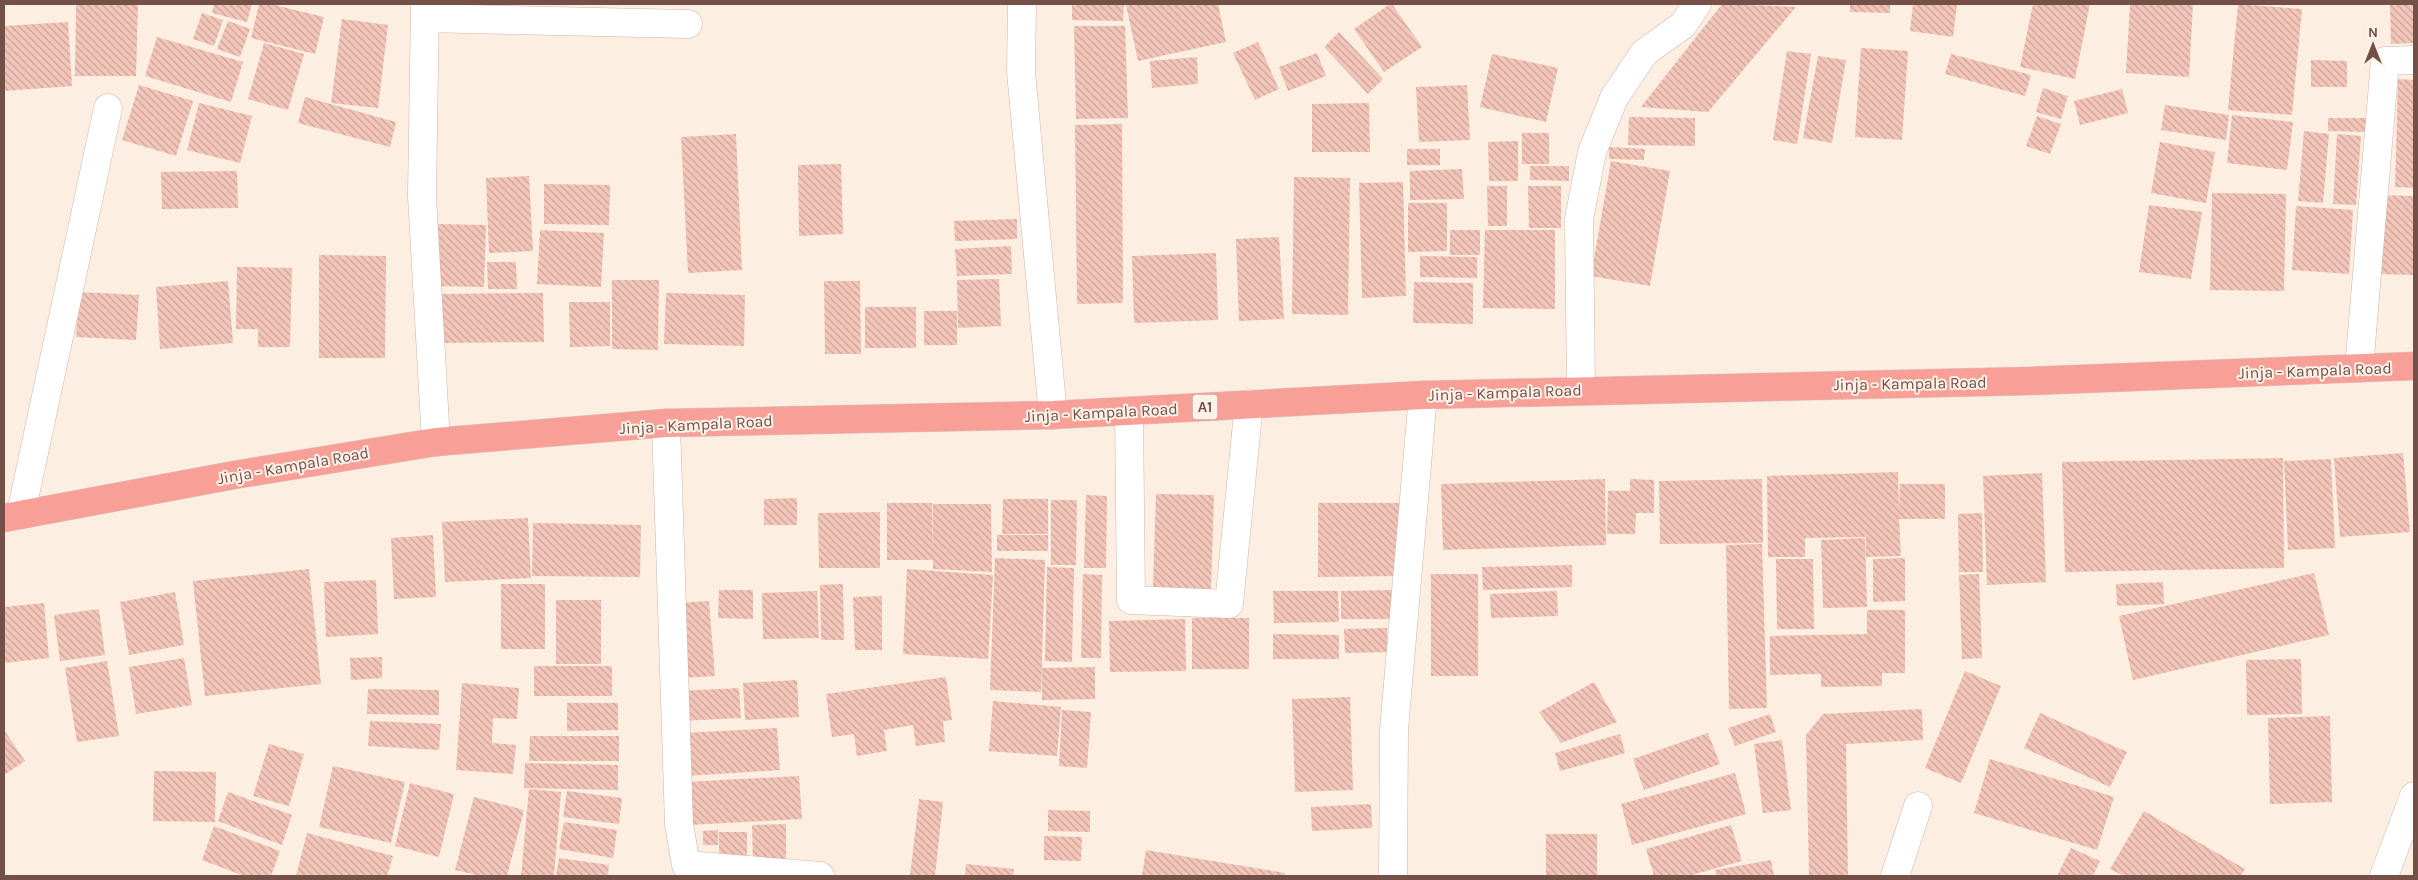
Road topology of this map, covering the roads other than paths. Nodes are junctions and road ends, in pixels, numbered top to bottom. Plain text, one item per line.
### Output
1 (1022, 4) edge
2 (1697, 4) edge
3 (425, 11) edge
4 (688, 24) dead end
5 (2414, 60) edge
6 (108, 108) dead end
7 (2414, 366) edge
8 (2359, 368) junction
9 (1581, 390) junction
10 (1423, 395) junction
11 (1249, 404) junction
12 (1129, 411) junction
13 (1053, 415) junction
14 (666, 423) junction
15 (436, 442) junction
16 (12, 516) edge
17 (2414, 796) edge
18 (1918, 806) dead end
19 (679, 871) edge
20 (820, 876) edge
21 (1393, 876) edge
22 (1895, 876) edge
23 (2384, 876) edge

1 - 13 street
2 - 9 street
3 - 4 street
3 - 15 street
5 - 8 street
6 - 16 street
7 - 8 highway, Jinja - Kampala Road / A1
8 - 9 highway, Jinja - Kampala Road / A1
9 - 10 highway, Jinja - Kampala Road / A1
10 - 11 highway, Jinja - Kampala Road / A1
10 - 21 street
11 - 12 highway, Jinja - Kampala Road / A1
11 - 12 street
12 - 13 highway, Jinja - Kampala Road / A1
13 - 14 highway, Jinja - Kampala Road / A1
14 - 15 highway, Jinja - Kampala Road / A1
14 - 19 street
15 - 16 highway, Jinja - Kampala Road / A1
17 - 23 street
18 - 22 street
19 - 20 street

